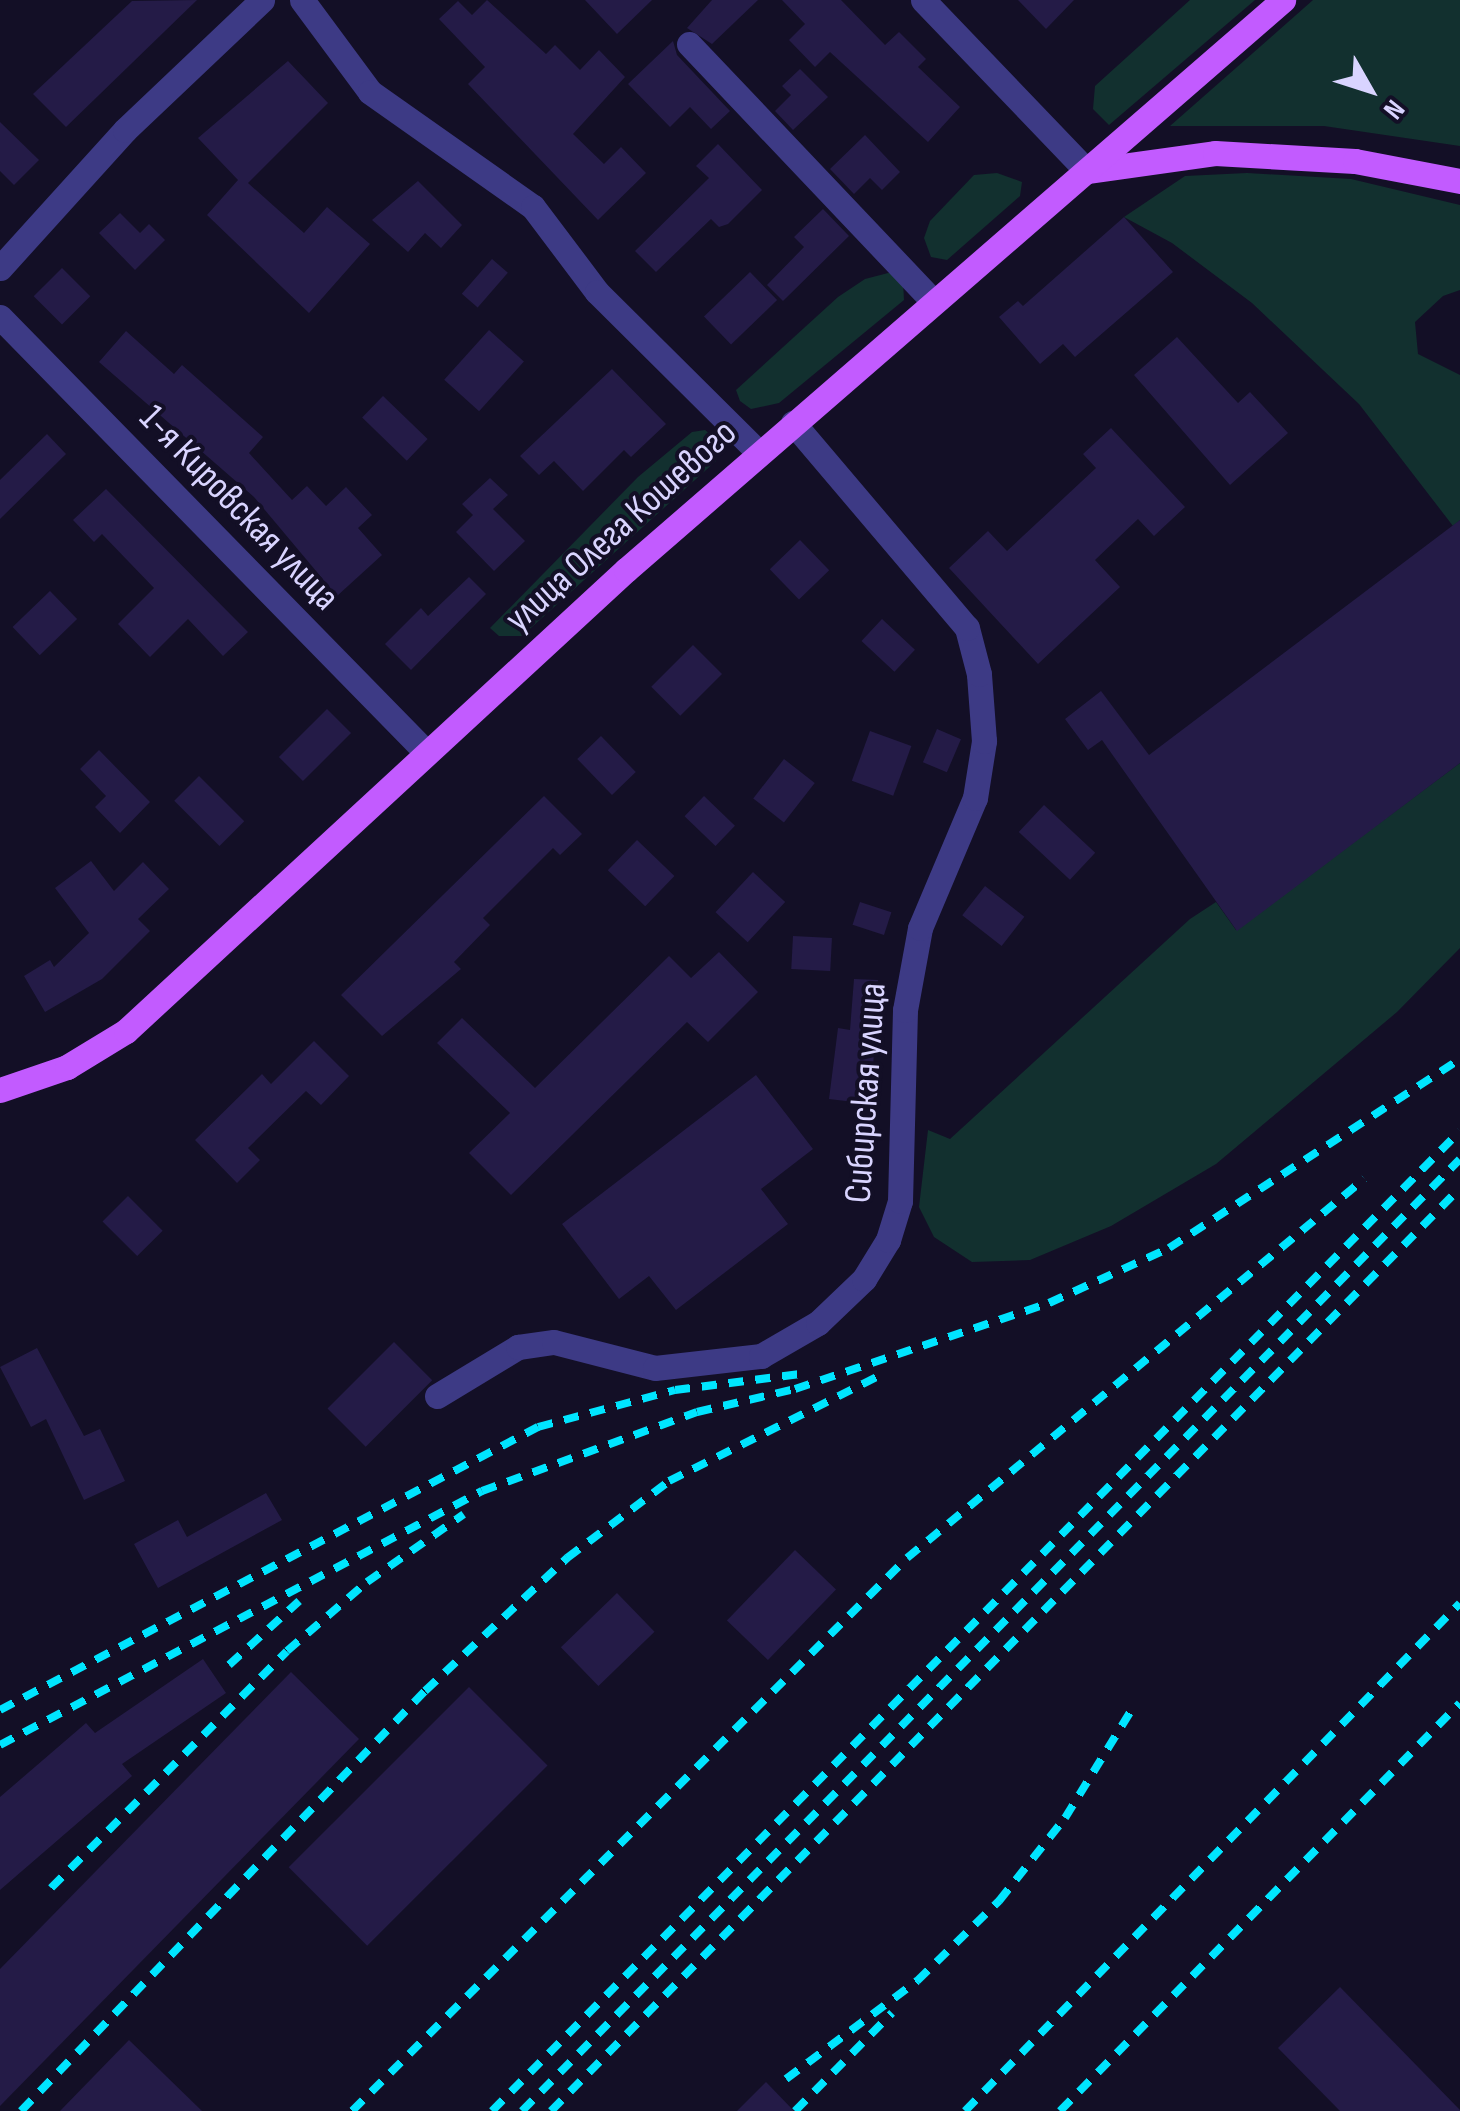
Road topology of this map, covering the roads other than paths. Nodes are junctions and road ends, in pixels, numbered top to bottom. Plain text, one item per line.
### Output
1 (262, 0) edge
2 (302, 0) edge
3 (923, 0) edge
4 (1283, 0) edge
5 (689, 44) dead end
6 (1144, 120) junction
7 (1160, 158) junction
8 (1087, 170) junction
9 (1460, 181) edge
10 (0, 268) edge
11 (932, 300) junction
12 (0, 317) edge
13 (794, 423) junction
14 (759, 454) junction
15 (425, 751) junction
16 (0, 1090) edge
17 (437, 1396) dead end

1 - 10 street
2 - 14 street
3 - 8 street
4 - 6 main road, улица Олега Кошевого
5 - 11 street
6 - 7 main road
6 - 8 main road, улица Олега Кошевого
7 - 8 main road
7 - 9 main road
8 - 11 main road, улица Олега Кошевого
11 - 13 main road, улица Олега Кошевого
12 - 15 street, 1-я Кировская улица
13 - 14 main road, улица Олега Кошевого
13 - 17 street, Сибирская улица
14 - 15 main road, улица Олега Кошевого
15 - 16 main road, улица Олега Кошевого

